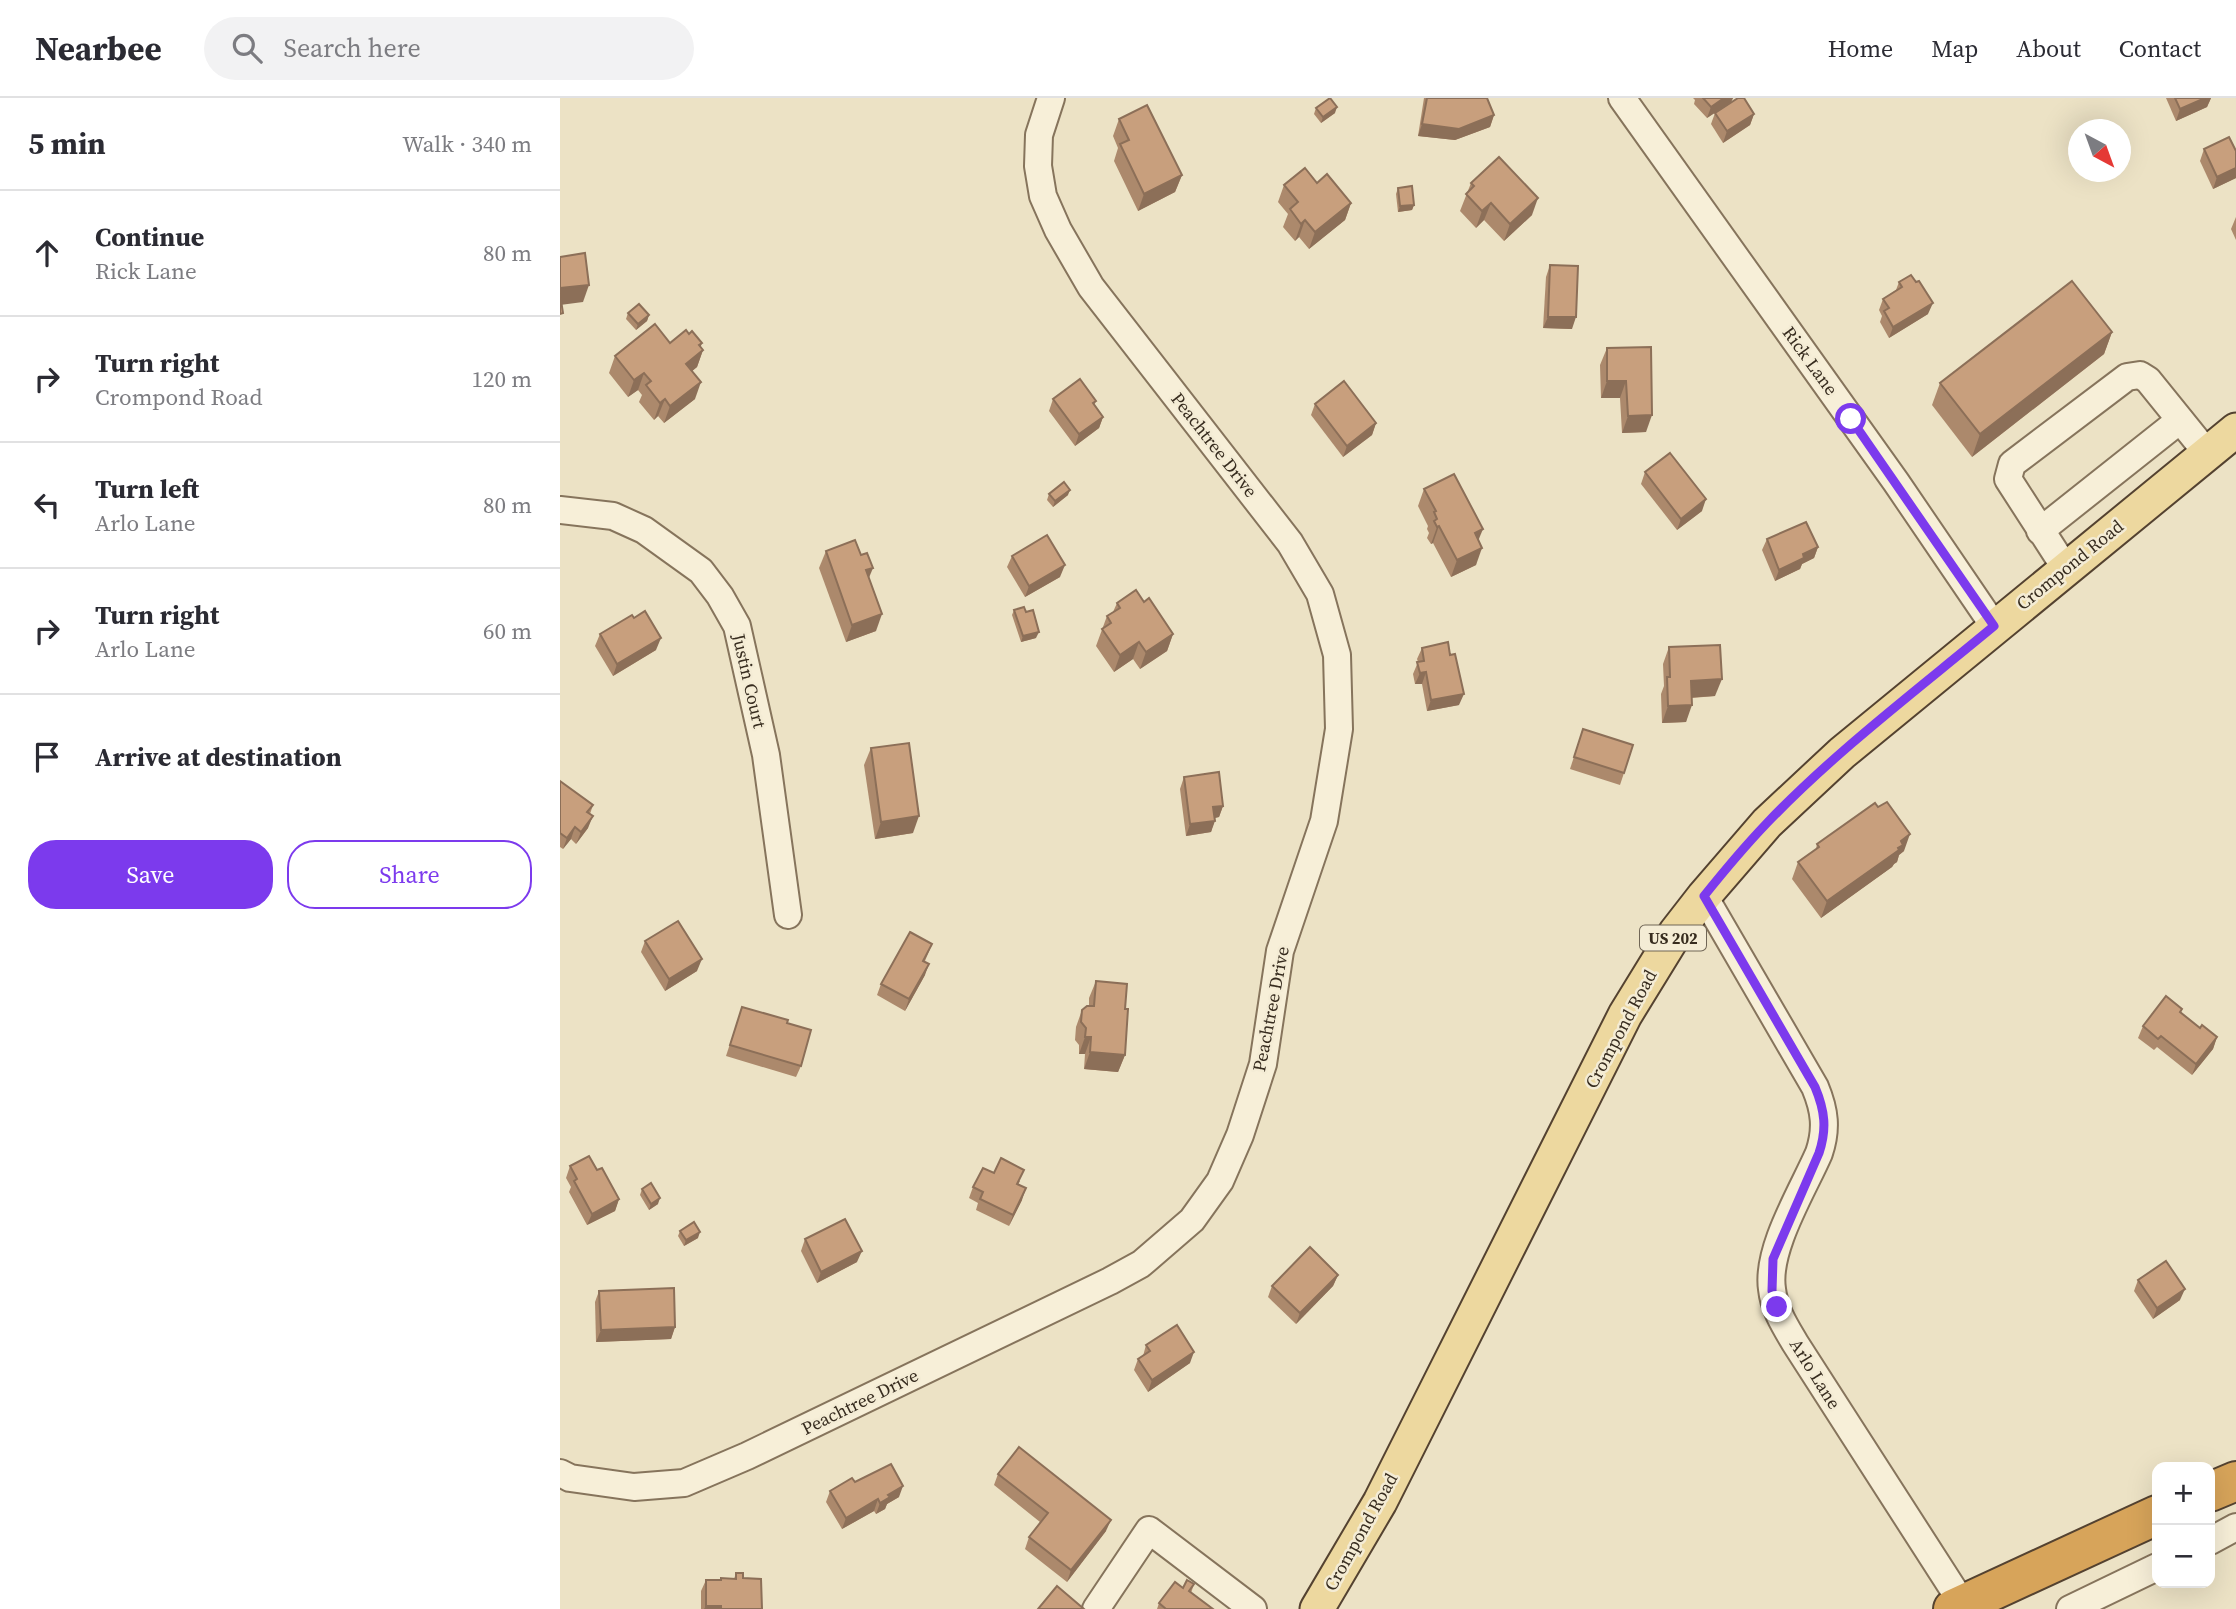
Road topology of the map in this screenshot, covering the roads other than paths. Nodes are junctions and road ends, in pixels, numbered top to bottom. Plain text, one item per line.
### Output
1 (1051, 98) edge
2 (1622, 98) edge
3 (2180, 420) junction
4 (2236, 430) edge
5 (2207, 453) junction
6 (561, 506) edge
7 (2040, 531) junction
8 (2066, 569) junction
9 (1994, 626) junction
10 (1704, 896) junction
11 (788, 915) dead end
12 (560, 1473) edge
13 (2236, 1481) edge
14 (2215, 1490) edge
15 (2152, 1518) edge
16 (2236, 1527) edge
17 (2215, 1538) edge
18 (2152, 1569) edge
19 (1961, 1607) edge
20 (1096, 1609) edge
21 (1253, 1609) edge
22 (1317, 1609) edge
23 (2070, 1609) edge

1 - 12 street, Peachtree Drive
2 - 9 street, Rick Lane
3 - 5 street
3 - 7 street
3 - 7 street
4 - 5 main road, Crompond Road / US 202
5 - 8 main road, Crompond Road / US 202
6 - 11 street, Justin Court
7 - 8 street
8 - 9 main road, Crompond Road / US 202
9 - 10 main road, Crompond Road / US 202
10 - 19 street, Arlo Lane
10 - 22 main road, Crompond Road / US 202
13 - 14 highway
15 - 19 highway
16 - 17 street
18 - 23 street
20 - 21 street

